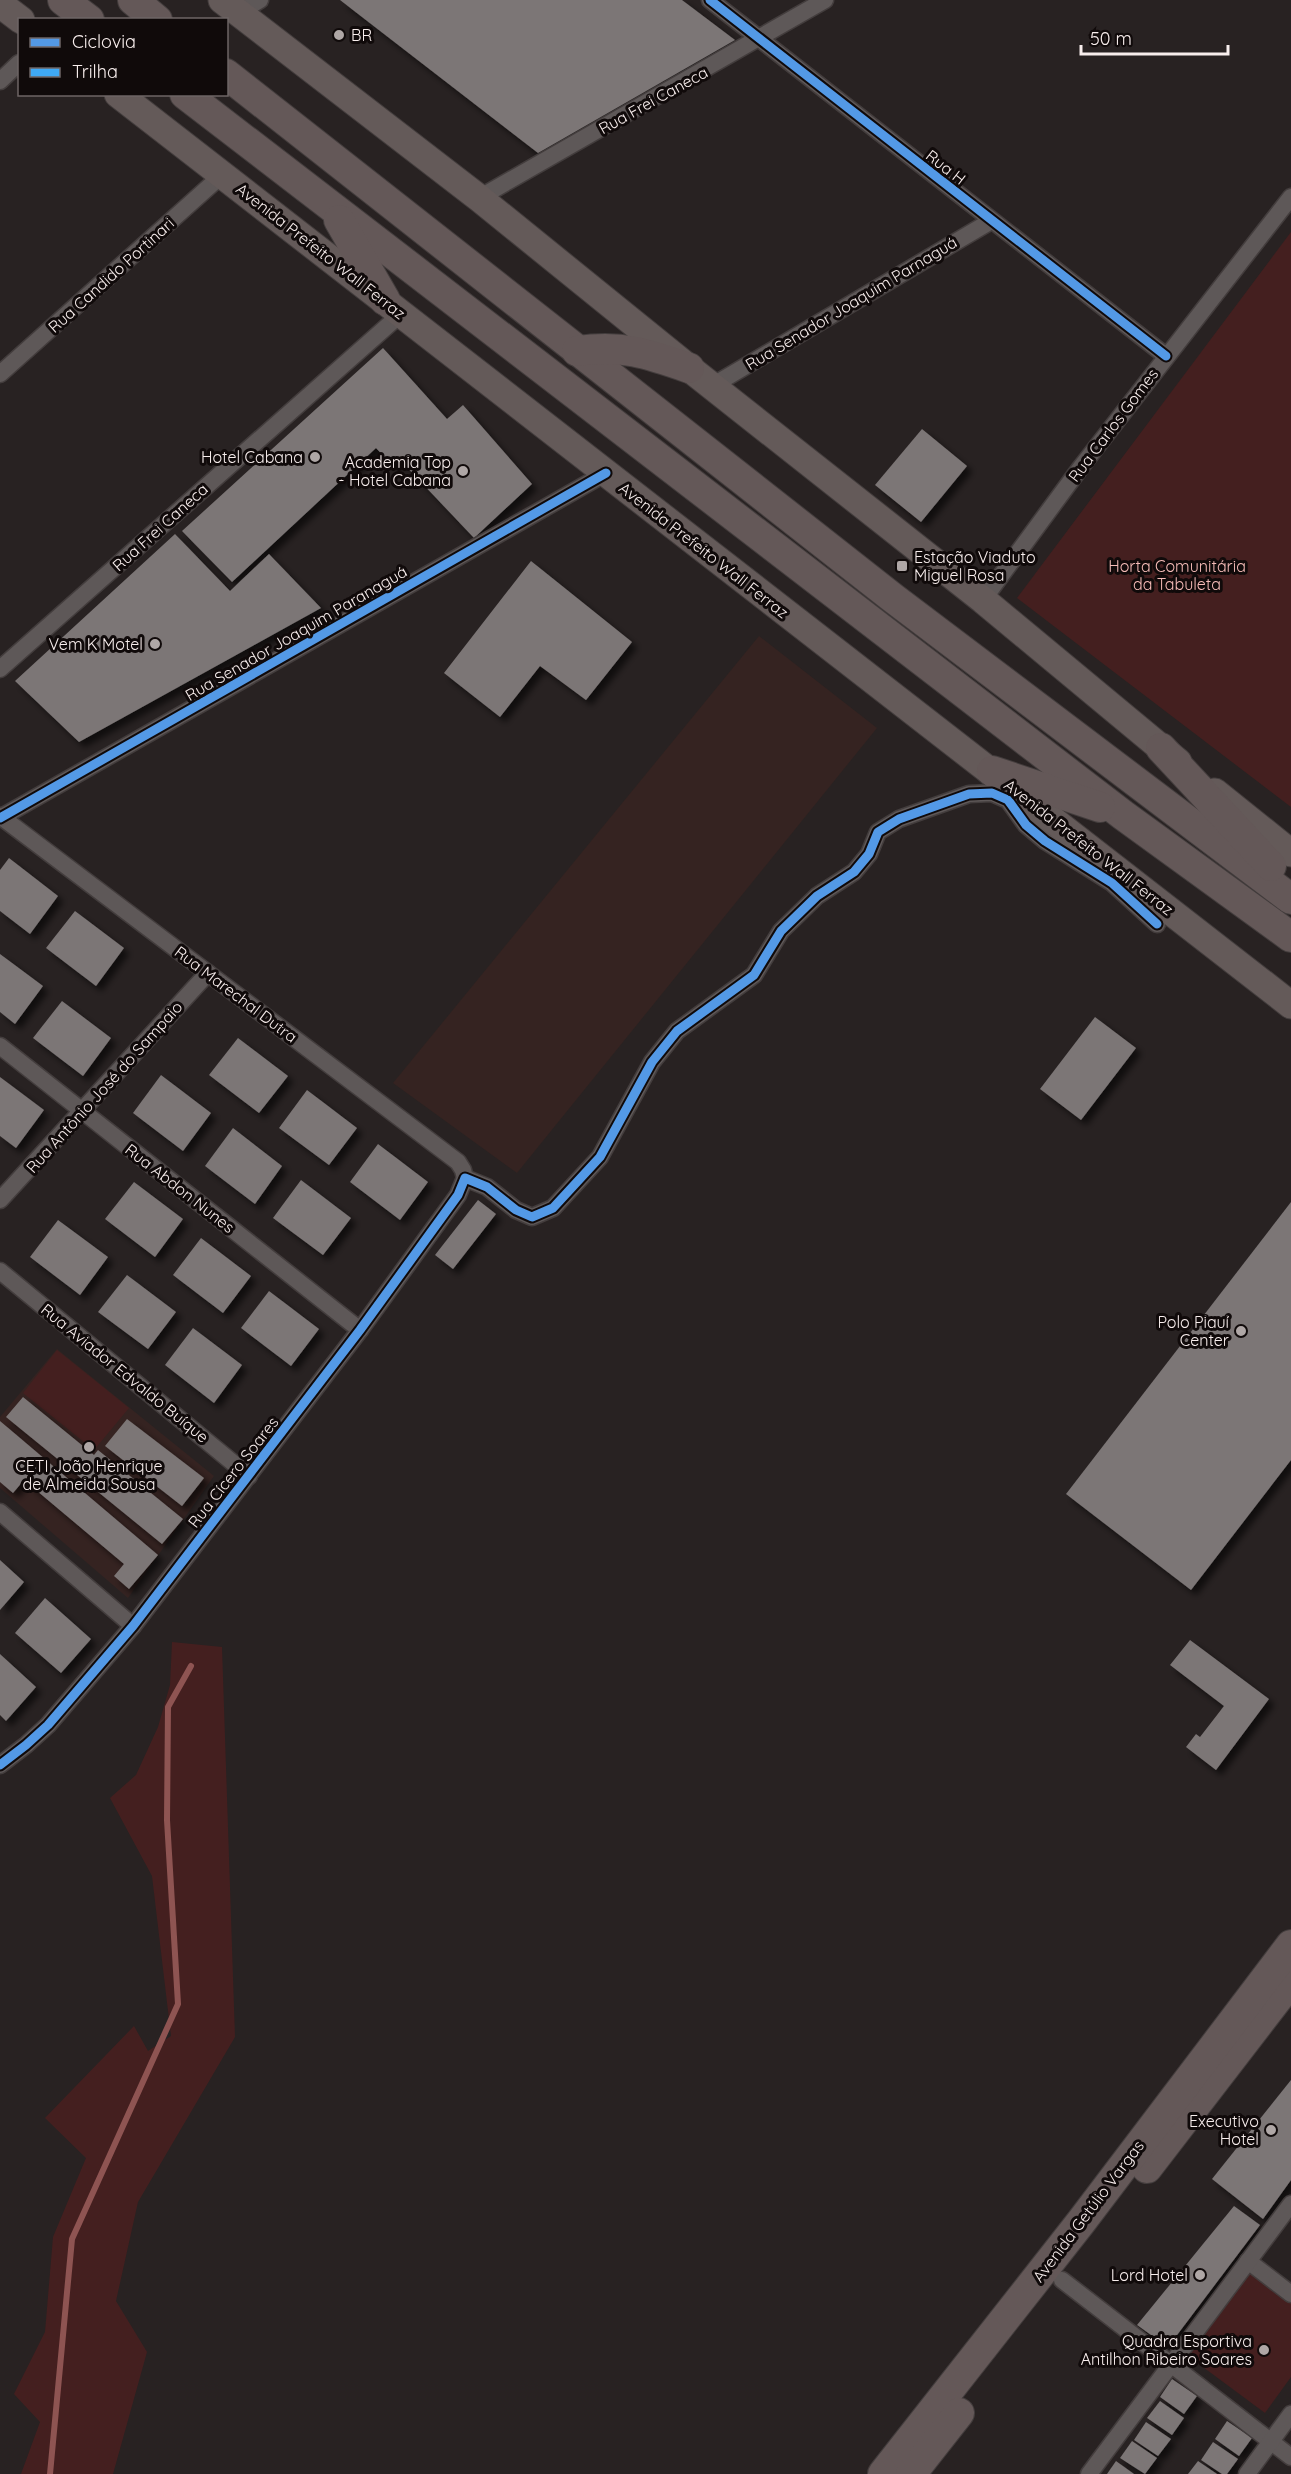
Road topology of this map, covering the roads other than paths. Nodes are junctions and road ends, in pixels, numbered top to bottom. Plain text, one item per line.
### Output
1 (63, 0) edge
2 (133, 0) edge
3 (710, 0) edge
4 (825, 0) edge
5 (0, 4) edge
6 (240, 4) edge
7 (18, 18) edge
8 (86, 18) edge
9 (156, 18) edge
10 (760, 39) junction
11 (18, 65) edge
12 (228, 76) edge
13 (0, 81) edge
14 (121, 96) edge
15 (188, 96) edge
16 (222, 176) junction
17 (1291, 197) edge
18 (479, 198) junction
19 (331, 207) junction
20 (991, 221) junction
21 (393, 307) junction
22 (577, 351) junction
23 (1166, 356) junction
24 (688, 368) junction
25 (0, 374) edge
26 (712, 386) junction
27 (606, 473) junction
28 (983, 600) junction
29 (0, 669) edge
30 (1161, 748) junction
31 (992, 771) junction
32 (1013, 795) junction
33 (1123, 815) junction
34 (1, 817) edge
35 (1291, 853) edge
36 (1291, 888) edge
37 (1291, 899) edge
38 (1156, 924) dead end
39 (1291, 937) edge
40 (208, 973) junction
41 (1291, 1005) edge
42 (0, 1046) edge
43 (82, 1111) junction
44 (465, 1178) junction
45 (0, 1200) edge
46 (0, 1271) edge
47 (360, 1330) junction
48 (249, 1476) junction
49 (0, 1512) edge
50 (133, 1626) junction
51 (0, 1765) edge
52 (1291, 1945) edge
53 (1289, 1988) edge
54 (1291, 2204) edge
55 (1248, 2261) junction
56 (1062, 2280) junction
57 (1291, 2294) edge
58 (1171, 2363) junction
59 (1291, 2414) edge
60 (1270, 2442) junction
61 (1291, 2457) edge
62 (883, 2474) edge
63 (910, 2474) edge
64 (1089, 2474) edge
65 (1246, 2474) edge

1 - 8 highway
2 - 9 highway
3 - 10 street, Rua H
4 - 10 street, Rua Frei Caneca
5 - 7 main road
6 - 18 main road
10 - 18 street, Rua Frei Caneca
10 - 20 street, Rua H
11 - 13 street
12 - 22 highway
14 - 16 main road, Avenida Prefeito Wall Ferraz
15 - 19 highway
16 - 21 main road, Avenida Prefeito Wall Ferraz
16 - 25 street, Rua Candido Portinari
17 - 23 street, Rua Carlos Gomes
18 - 24 main road
19 - 21 highway
19 - 33 highway
20 - 23 street, Rua H
20 - 26 street, Rua Senador Joaquim Parnaguá
21 - 27 main road, Avenida Prefeito Wall Ferraz
21 - 29 street, Rua Frei Caneca
22 - 24 highway
22 - 37 highway
23 - 28 street, Rua Carlos Gomes
24 - 26 main road
26 - 28 main road
27 - 31 main road, Avenida Prefeito Wall Ferraz
27 - 34 street, Rua Senador Joaquim Paranaguá
28 - 30 main road
30 - 35 main road
30 - 36 highway
31 - 32 main road, Avenida Prefeito Wall Ferraz
31 - 33 highway
32 - 38 street
32 - 41 main road, Avenida Prefeito Wall Ferraz
32 - 44 street
33 - 39 highway
34 - 40 street, Rua Marechal Dutra
40 - 43 street, Rua Antônio José do Sampaio
40 - 44 street, Rua Marechal Dutra
42 - 43 street, Rua Abdon Nunes
43 - 45 street, Rua Antônio José do Sampaio
43 - 47 street, Rua Abdon Nunes
44 - 47 street, Rua Cícero Soares
46 - 48 street, Rua Aviador Edvaldo Buíque
47 - 48 street, Rua Cícero Soares
48 - 50 street, Rua Cícero Soares
49 - 50 street
50 - 51 street, Rua Cícero Soares
52 - 62 highway, Avenida Getúlio Vargas
53 - 56 highway, Avenida Getúlio Vargas
54 - 55 street
55 - 57 street
55 - 58 street
56 - 58 street
56 - 63 highway, Avenida Getúlio Vargas
58 - 60 street
58 - 64 street
59 - 60 street
60 - 61 street
60 - 65 street

